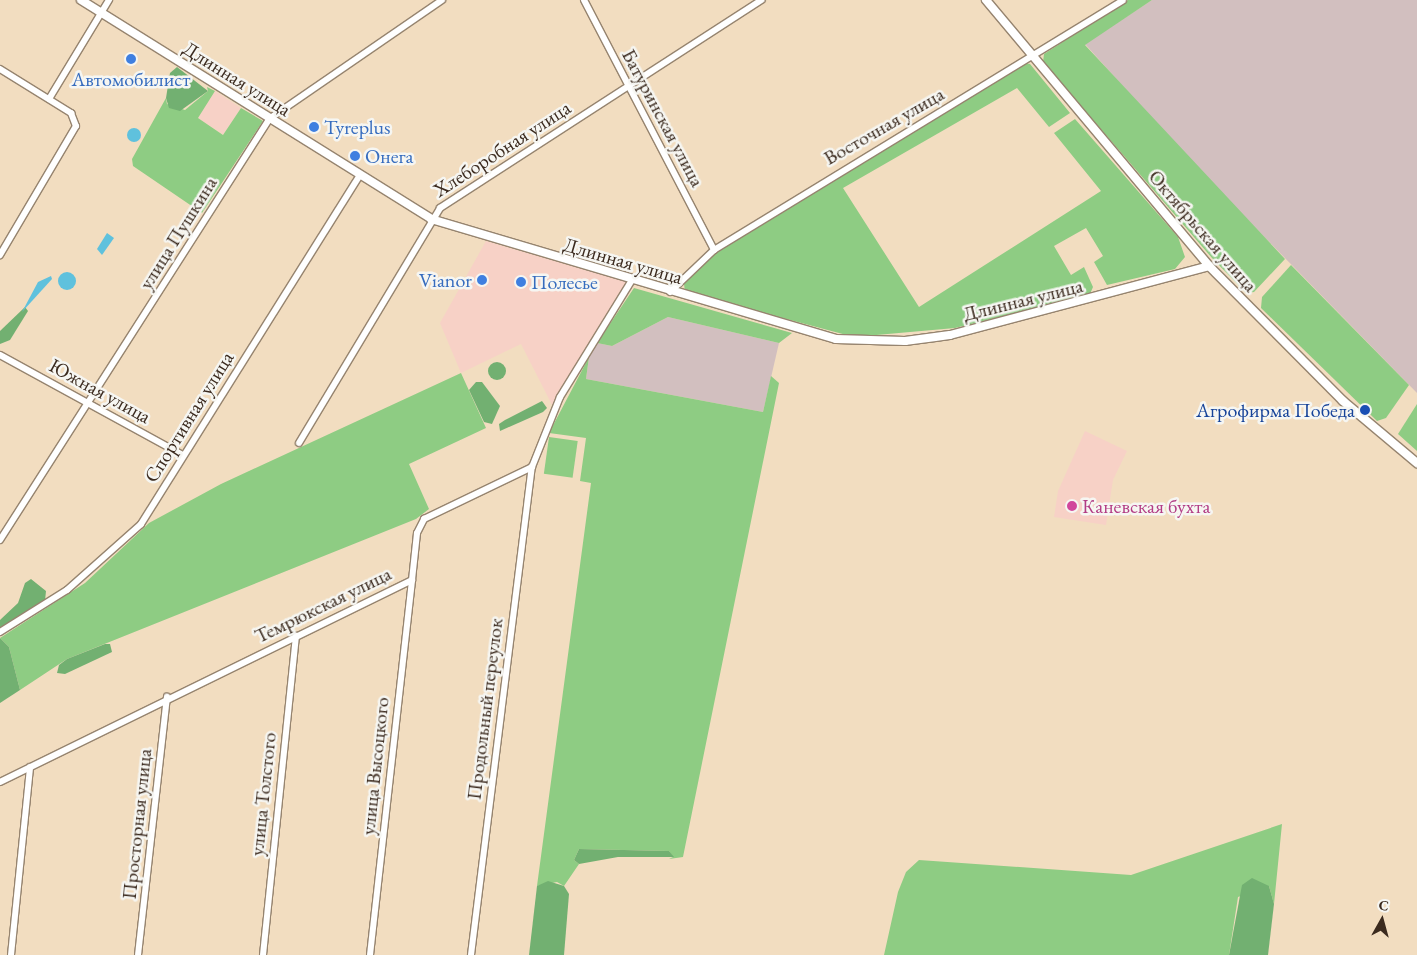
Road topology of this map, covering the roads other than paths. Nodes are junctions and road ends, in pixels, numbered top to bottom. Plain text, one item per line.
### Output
1 (81, 0) edge
2 (109, 0) edge
3 (442, 0) edge
4 (584, 0) edge
5 (762, 0) edge
6 (986, 0) edge
7 (1123, 0) edge
8 (102, 12) junction
9 (1030, 55) junction
10 (0, 69) edge
11 (628, 88) junction
12 (49, 99) junction
13 (269, 119) junction
14 (359, 176) junction
15 (431, 219) junction
16 (714, 250) junction
17 (0, 254) edge
18 (1209, 266) junction
19 (632, 280) junction
20 (670, 292) junction
21 (0, 355) edge
22 (88, 404) junction
23 (299, 443) dead end
24 (183, 455) junction
25 (1417, 463) edge
26 (532, 467) junction
27 (0, 540) edge
28 (412, 580) junction
29 (0, 632) edge
30 (296, 636) junction
31 (167, 697) junction
32 (30, 767) junction
33 (0, 782) edge
34 (11, 955) edge
35 (138, 955) edge
36 (263, 955) edge
37 (370, 955) edge
38 (471, 955) edge

1 - 8 street, Длинная улица
2 - 8 street
3 - 13 street, улица Пушкина
4 - 11 street, Батуринская улица
5 - 11 street, Хлеборобная улица
6 - 9 street, Октябрьская улица
7 - 9 street, Восточная улица
8 - 12 street
8 - 13 street, Длинная улица
9 - 16 street, Восточная улица
9 - 18 street, Октябрьская улица
10 - 12 street
11 - 15 street, Хлеборобная улица
11 - 16 street, Батуринская улица
12 - 17 street
13 - 14 street, Длинная улица
13 - 22 street, улица Пушкина
14 - 15 street, Длинная улица
14 - 24 street, Спортивная улица
15 - 19 street, Длинная улица
15 - 23 street, Хлеборобная улица
16 - 20 street, Восточная улица
18 - 20 street, Длинная улица
18 - 25 street, Октябрьская улица
19 - 20 street, Длинная улица
19 - 26 street
21 - 22 street, Южная улица
22 - 24 street, Южная улица
22 - 27 street, улица Пушкина
24 - 29 street, Спортивная улица
26 - 28 street, Темрюкская улица
26 - 38 street, Продольный переулок
28 - 30 street, Темрюкская улица
28 - 37 street, улица Высоцкого
30 - 31 street, Темрюкская улица
30 - 36 street, улица Толстого
31 - 32 street, Темрюкская улица
31 - 35 street, Просторная улица
32 - 33 street, Темрюкская улица
32 - 34 street

